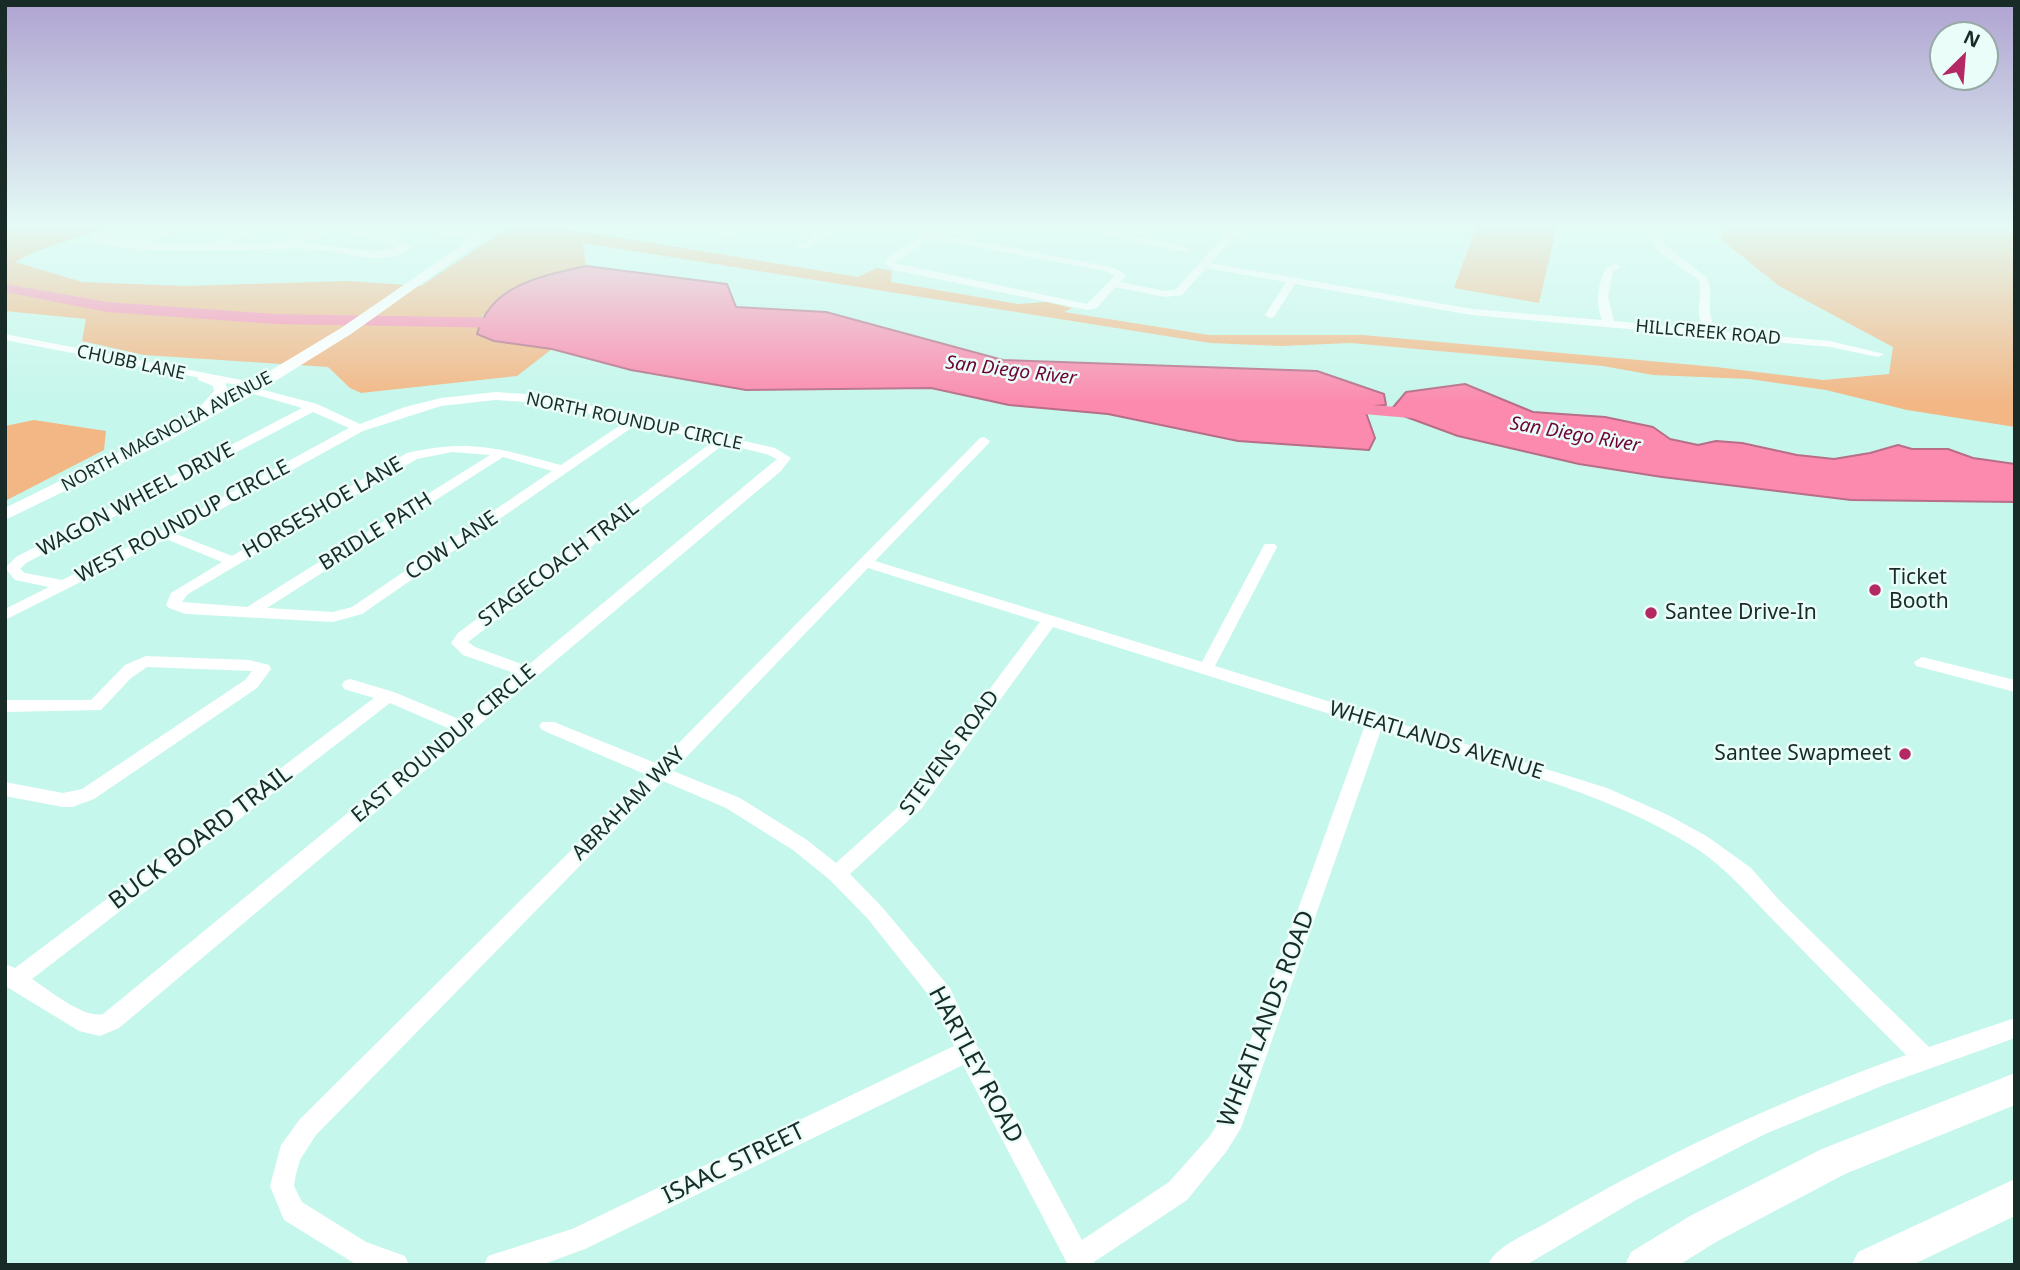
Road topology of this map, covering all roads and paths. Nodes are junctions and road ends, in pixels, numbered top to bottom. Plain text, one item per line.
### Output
1 (412, 284) edge
2 (975, 284) edge
3 (1114, 284) edge
4 (1115, 284) edge
5 (1187, 284) edge
6 (1290, 284) edge
7 (1311, 284) edge
8 (1605, 284) edge
9 (1704, 284) edge
10 (1269, 315) dead end
11 (1610, 325) junction
12 (1713, 334) junction
13 (5, 337) edge
14 (1878, 354) dead end
15 (203, 377) junction
16 (255, 388) junction
17 (313, 407) junction
18 (635, 420) junction
19 (359, 428) junction
20 (176, 431) junction
21 (722, 440) junction
22 (985, 441) dead end
23 (501, 453) junction
24 (785, 458) joint
25 (564, 470) junction
26 (5, 515) edge
27 (165, 534) junction
28 (1270, 547) dead end
29 (233, 561) junction
30 (867, 563) junction
31 (64, 585) junction
32 (252, 611) junction
33 (5, 615) edge
34 (1050, 620) junction
35 (1922, 662) dead end
36 (1206, 669) junction
37 (529, 672) junction
38 (350, 685) dead end
39 (2015, 686) edge
40 (388, 696) junction
41 (5, 706) edge
42 (1375, 722) junction
43 (548, 726) dead end
44 (464, 728) junction
45 (662, 771) junction
46 (5, 789) edge
47 (837, 874) junction
48 (10, 976) edge
49 (2015, 1028) edge
50 (968, 1052) junction
51 (1924, 1058) junction
52 (2015, 1089) edge
53 (2015, 1197) edge
54 (1080, 1261) edge
55 (396, 1265) edge
56 (497, 1265) edge
57 (1501, 1265) edge
58 (1644, 1265) edge
59 (1871, 1265) edge

1 - 16 main road, NORTH MAGNOLIA AVENUE
2 - 3 street
4 - 5 street
6 - 10 street
7 - 11 street, HILLCREEK ROAD
8 - 11 street
9 - 12 street
11 - 12 street, HILLCREEK ROAD
12 - 14 street, HILLCREEK ROAD
13 - 15 street, CHUBB LANE
15 - 16 street, CHUBB LANE
15 - 20 main road
16 - 17 street, CHUBB LANE
16 - 20 main road, NORTH MAGNOLIA AVENUE
17 - 19 street, CHUBB LANE
17 - 31 street, WAGON WHEEL DRIVE
18 - 19 street, NORTH ROUNDUP CIRCLE
18 - 21 street, NORTH ROUNDUP CIRCLE
18 - 25 street, COW LANE
19 - 27 street, WEST ROUNDUP CIRCLE
20 - 26 main road, NORTH MAGNOLIA AVENUE
21 - 24 street, NORTH ROUNDUP CIRCLE
21 - 37 street, STAGECOACH TRAIL
22 - 30 street, ABRAHAM WAY
23 - 25 street, HORSESHOE LANE
23 - 29 street, HORSESHOE LANE
23 - 32 street, BRIDLE PATH
24 - 37 street, EAST ROUNDUP CIRCLE
25 - 32 street, COW LANE
27 - 29 street
27 - 31 street, WEST ROUNDUP CIRCLE
28 - 36 street
29 - 32 street, HORSESHOE LANE
30 - 34 street, WHEATLANDS AVENUE
30 - 45 street, ABRAHAM WAY
31 - 33 street, WEST ROUNDUP CIRCLE
34 - 36 street, WHEATLANDS AVENUE
34 - 47 street, STEVENS ROAD
35 - 39 street
36 - 42 street, WHEATLANDS AVENUE
37 - 44 street, EAST ROUNDUP CIRCLE
38 - 40 street
40 - 44 street
40 - 48 street, BUCK BOARD TRAIL
41 - 46 street
42 - 51 street, WHEATLANDS AVENUE
42 - 54 street, WHEATLANDS ROAD
43 - 45 street, HARTLEY ROAD
44 - 48 street, EAST ROUNDUP CIRCLE
45 - 47 street, HARTLEY ROAD
45 - 55 street, ABRAHAM WAY
47 - 50 street, HARTLEY ROAD
49 - 51 street
50 - 54 street, HARTLEY ROAD
50 - 56 street, ISAAC STREET
51 - 57 street
52 - 58 highway
53 - 59 highway

